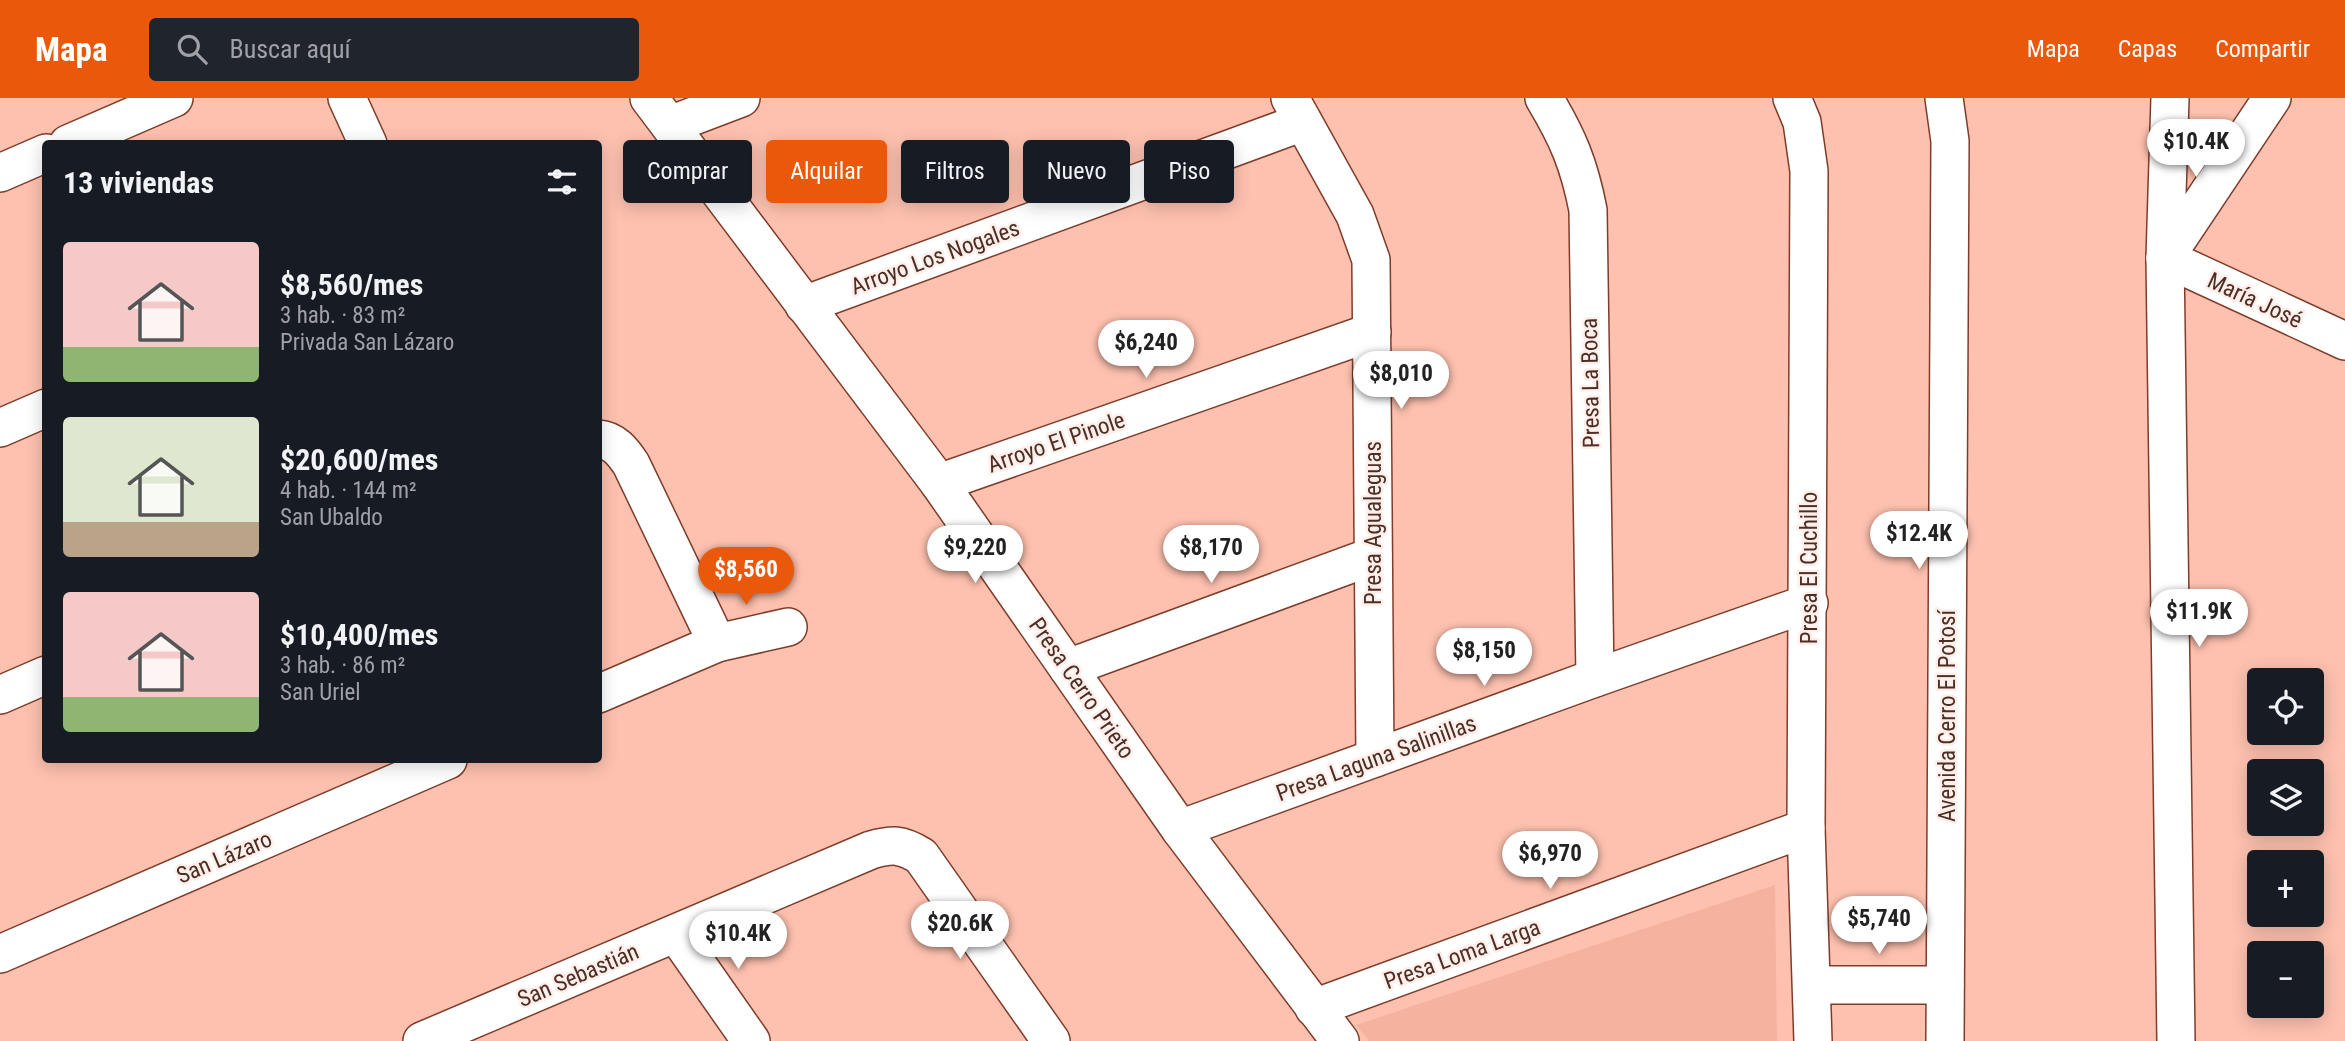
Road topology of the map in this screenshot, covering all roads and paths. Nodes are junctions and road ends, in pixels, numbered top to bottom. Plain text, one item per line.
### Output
1 (174, 98) edge
2 (347, 98) edge
3 (741, 98) edge
4 (1544, 98) edge
5 (1792, 98) edge
6 (1944, 98) edge
7 (2170, 98) edge
8 (2272, 98) edge
9 (1297, 110) edge
10 (659, 112) edge
11 (77, 140) edge
12 (366, 140) edge
13 (42, 155) edge
14 (0, 173) edge
15 (2165, 258) junction
16 (804, 305) junction
17 (1372, 331) junction
18 (2345, 341) edge
19 (42, 410) edge
20 (0, 428) edge
21 (602, 440) edge
22 (939, 483) junction
23 (1373, 556) junction
24 (1809, 603) junction
25 (788, 627) dead end
26 (717, 643) junction
27 (1068, 668) junction
28 (42, 677) edge
29 (1595, 678) junction
30 (602, 692) edge
31 (0, 695) edge
32 (1375, 758) junction
33 (441, 763) edge
34 (1806, 828) junction
35 (1180, 829) junction
36 (676, 934) junction
37 (0, 954) edge
38 (1813, 985) junction
39 (1945, 985) junction
40 (1314, 1008) junction
41 (443, 1037) edge
42 (751, 1041) edge
43 (1051, 1041) edge
44 (1340, 1041) edge
45 (1814, 1041) edge
46 (1945, 1041) edge
47 (2176, 1041) edge

1 - 11 street
2 - 12 street
3 - 10 street
4 - 29 street, Presa La Boca
5 - 24 street, Presa El Cuchillo
6 - 39 street, Avenida Cerro El Potosí
7 - 15 street
8 - 15 street
9 - 16 street, Arroyo Los Nogales
9 - 17 street, Presa Agualeguas
10 - 16 street, Presa Cerro Prieto
13 - 14 street
15 - 18 street, María José
15 - 47 street
16 - 22 street, Presa Cerro Prieto
17 - 22 street, Arroyo El Pinole
17 - 23 street, Presa Agualeguas
19 - 20 street
21 - 26 street
22 - 27 street, Presa Cerro Prieto
23 - 27 street
23 - 32 street, Presa Agualeguas
24 - 29 street, Presa Laguna Salinillas
24 - 34 street, Presa El Cuchillo
25 - 26 street
26 - 30 street
27 - 35 street, Presa Cerro Prieto
28 - 31 street
29 - 32 street, Presa Laguna Salinillas
32 - 35 street, Presa Laguna Salinillas
33 - 37 street, San Lázaro
34 - 38 street, Presa El Cuchillo
34 - 40 street, Presa Loma Larga
35 - 40 street, Presa Cerro Prieto
36 - 41 street, San Sebastián
36 - 42 street
36 - 43 street, San Sebastián
38 - 39 street
38 - 45 street, Presa El Cuchillo
39 - 46 street, Avenida Cerro El Potosí
40 - 44 street, Presa Cerro Prieto

